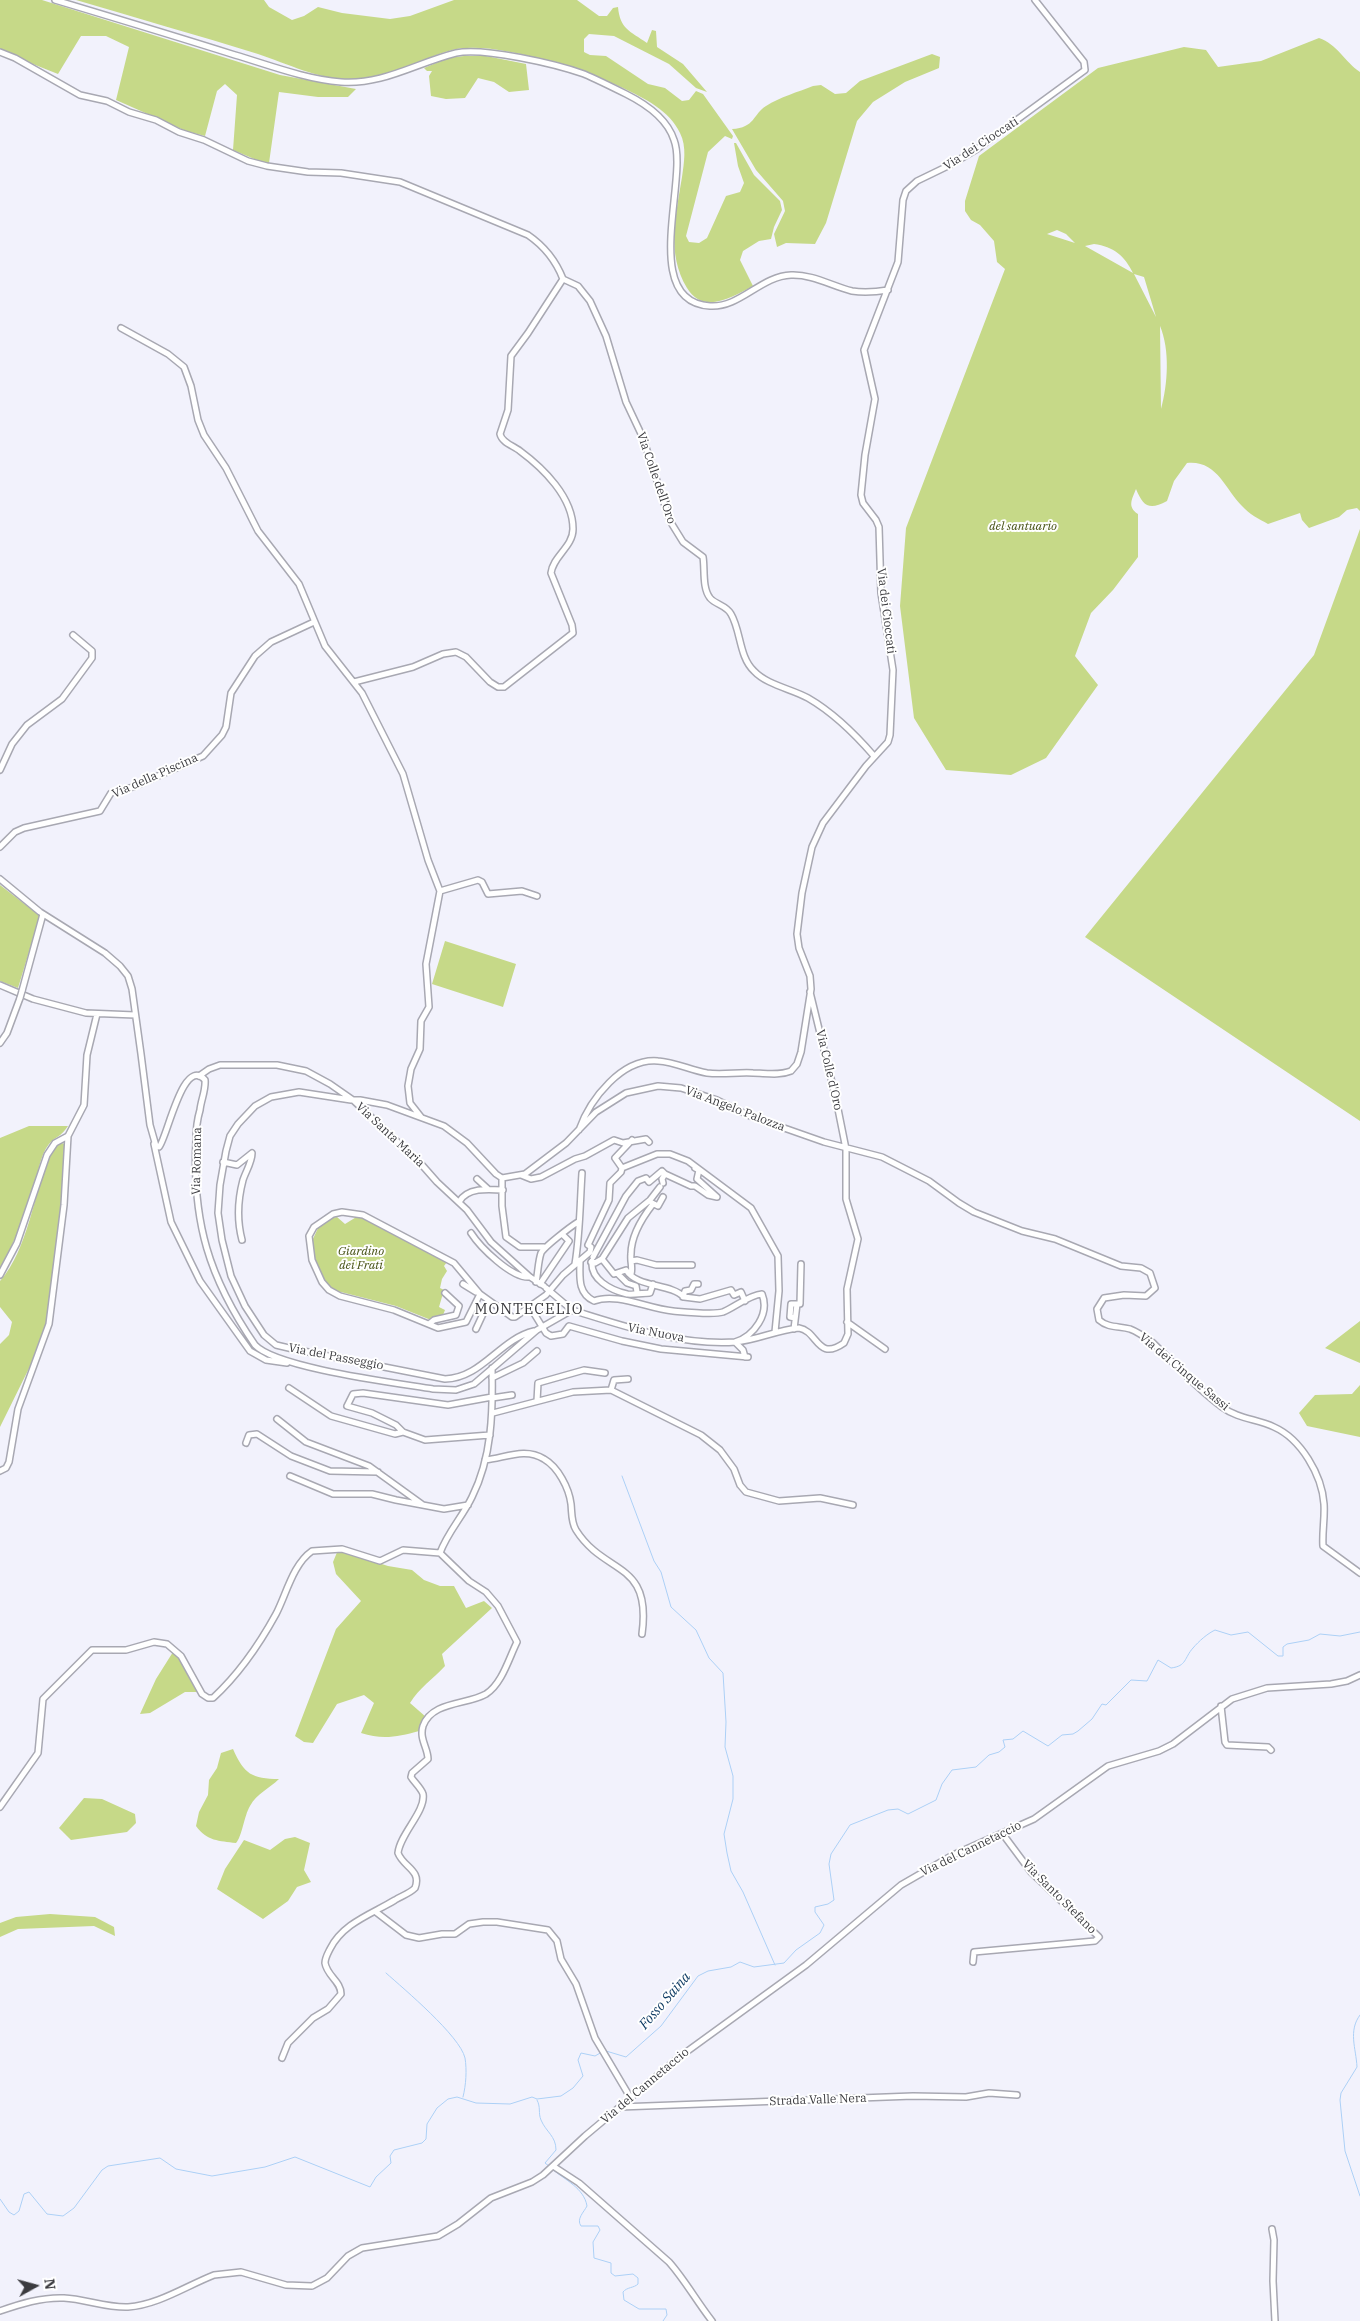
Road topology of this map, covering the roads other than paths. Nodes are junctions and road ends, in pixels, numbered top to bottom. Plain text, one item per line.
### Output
1 (55, 0) edge
2 (1035, 0) edge
3 (0, 52) edge
4 (563, 280) junction
5 (888, 290) junction
6 (122, 328) dead end
7 (314, 622) junction
8 (73, 635) dead end
9 (354, 682) junction
10 (874, 756) junction
11 (0, 770) edge
12 (0, 847) edge
13 (0, 878) edge
14 (440, 891) junction
15 (537, 896) dead end
16 (43, 914) junction
17 (0, 985) edge
18 (810, 992) junction
19 (96, 1014) junction
20 (134, 1015) junction
21 (0, 1042) edge
22 (199, 1076) junction
23 (352, 1100) junction
24 (421, 1118) junction
25 (579, 1130) junction
26 (68, 1136) junction
27 (632, 1140) junction
28 (153, 1142) junction
29 (649, 1142) dead end
30 (846, 1149) junction
31 (223, 1162) junction
32 (690, 1162) junction
33 (622, 1168) junction
34 (582, 1173) dead end
35 (662, 1173) junction
36 (521, 1176) junction
37 (502, 1178) junction
38 (477, 1179) dead end
39 (488, 1189) junction
40 (503, 1190) junction
41 (663, 1197) dead end
42 (459, 1202) junction
43 (652, 1202) junction
44 (578, 1222) junction
45 (471, 1233) dead end
46 (562, 1234) junction
47 (242, 1240) dead end
48 (569, 1241) junction
49 (578, 1241) junction
50 (544, 1247) junction
51 (592, 1257) junction
52 (602, 1259) junction
53 (580, 1260) junction
54 (631, 1260) junction
55 (801, 1264) dead end
56 (575, 1265) junction
57 (692, 1266) dead end
58 (617, 1273) junction
59 (631, 1274) junction
60 (0, 1275) edge
61 (530, 1277) junction
62 (463, 1284) dead end
63 (653, 1284) junction
64 (698, 1284) dead end
65 (544, 1288) junction
66 (637, 1292) junction
67 (445, 1293) dead end
68 (479, 1294) junction
69 (682, 1297) junction
70 (489, 1301) junction
71 (745, 1301) junction
72 (530, 1307) junction
73 (572, 1310) junction
74 (847, 1322) junction
75 (429, 1324) junction
76 (540, 1328) junction
77 (476, 1329) dead end
78 (794, 1329) junction
79 (775, 1332) junction
80 (735, 1342) junction
81 (885, 1349) dead end
82 (537, 1351) dead end
83 (290, 1363) junction
84 (492, 1368) junction
85 (605, 1373) dead end
86 (492, 1378) junction
87 (628, 1379) dead end
88 (289, 1388) dead end
89 (610, 1390) junction
90 (512, 1395) dead end
91 (492, 1398) junction
92 (537, 1401) junction
93 (492, 1413) junction
94 (277, 1419) dead end
95 (403, 1432) junction
96 (490, 1435) junction
97 (246, 1443) dead end
98 (485, 1460) junction
99 (0, 1471) edge
100 (378, 1472) junction
101 (290, 1476) dead end
102 (423, 1505) junction
103 (853, 1505) dead end
104 (468, 1506) junction
105 (440, 1553) junction
106 (1360, 1573) edge
107 (642, 1634) dead end
108 (1360, 1675) edge
109 (1221, 1706) junction
110 (1271, 1750) dead end
111 (0, 1807) edge
112 (1002, 1833) junction
113 (376, 1912) junction
114 (972, 1962) dead end
115 (282, 2058) dead end
116 (1017, 2095) dead end
117 (630, 2097) junction
118 (620, 2107) junction
119 (553, 2166) junction
120 (1272, 2229) dead end
121 (0, 2311) edge
122 (712, 2321) edge
123 (1275, 2321) edge

1 - 5 street
2 - 5 street, Via dei Cioccati
3 - 4 street
4 - 9 street
4 - 10 street, Via Colle dell'Oro
5 - 10 street, Via dei Cioccati
6 - 7 street
7 - 9 street
7 - 12 street, Via della Piscina
8 - 11 street
9 - 14 street
10 - 18 street, Via dei Cioccati
13 - 16 street
14 - 15 street
14 - 24 street
16 - 20 street
16 - 21 street, bridge
17 - 19 street
18 - 25 street, Via dei Cioccati
18 - 30 street, Via Colle d'Oro
19 - 20 street
19 - 26 street
20 - 28 street
22 - 23 street, Via Santa Maria
22 - 28 street
22 - 83 street, Via Romana
23 - 24 street, Via del Passeggio
23 - 31 street, Via del Passeggio
23 - 42 street, Via Santa Maria
24 - 37 street, Via del Passeggio
25 - 30 street, Via Angelo Palozza
25 - 36 street, Via Angelo Palozza
26 - 60 street
26 - 99 street
27 - 29 street
27 - 33 street
27 - 36 street
28 - 83 street
30 - 74 street, Via Colle d'Oro
30 - 106 street, Via dei Cinque Sassi
31 - 47 street
31 - 76 street, Via del Passeggio
32 - 33 street
32 - 35 street
32 - 79 street
33 - 51 street
34 - 44 street
35 - 43 street
35 - 51 street
36 - 37 street
37 - 40 street
38 - 39 street
39 - 40 street
39 - 42 street
40 - 50 street
41 - 43 street
42 - 61 street, Via Santa Maria
43 - 52 street
43 - 54 street
44 - 46 street
44 - 49 street
45 - 61 street
46 - 48 street
46 - 50 street
48 - 49 street
48 - 65 street
49 - 56 street
50 - 65 street
51 - 52 street
51 - 53 street
51 - 66 street
52 - 58 street
53 - 56 street
53 - 71 street
54 - 57 street
54 - 59 street
55 - 78 street
56 - 65 street
58 - 59 street
58 - 66 street
59 - 63 street
61 - 65 street, Via Santa Maria
62 - 68 street
63 - 66 street
63 - 69 street
64 - 69 street
65 - 72 street
65 - 73 street, Via Santa Maria
67 - 75 street
68 - 70 street
68 - 75 street
68 - 75 street
69 - 71 street
70 - 72 street
70 - 77 street
71 - 80 street
72 - 76 street
73 - 76 street
73 - 80 street, Via Nuova
74 - 78 street, Via Colle d'Oro
74 - 81 street
76 - 80 street
76 - 84 street, Via Romana
78 - 79 street, Via Nuova
79 - 80 street, Via Nuova
82 - 86 street
83 - 84 street, Via Romana
84 - 86 street
85 - 92 street
86 - 91 street
87 - 89 street
88 - 95 street
89 - 92 street
89 - 103 street
90 - 91 street
91 - 93 street
91 - 95 street
92 - 93 street
93 - 96 street
94 - 100 street
95 - 96 street
96 - 98 street
97 - 100 street
98 - 104 street
98 - 107 street
100 - 102 street
101 - 102 street
102 - 104 street
104 - 105 street
105 - 111 street
105 - 113 street
108 - 109 street, Via del Cannetaccio
109 - 110 street
109 - 112 street, Via del Cannetaccio
112 - 114 street, Via Santo Stefano
112 - 117 street, Via del Cannetaccio
113 - 115 street
113 - 117 street
116 - 118 street, Strada Valle Nera
117 - 118 street, Via del Cannetaccio
118 - 119 street, Via del Cannetaccio
119 - 121 street, Via del Cannetaccio
119 - 122 street
120 - 123 street

